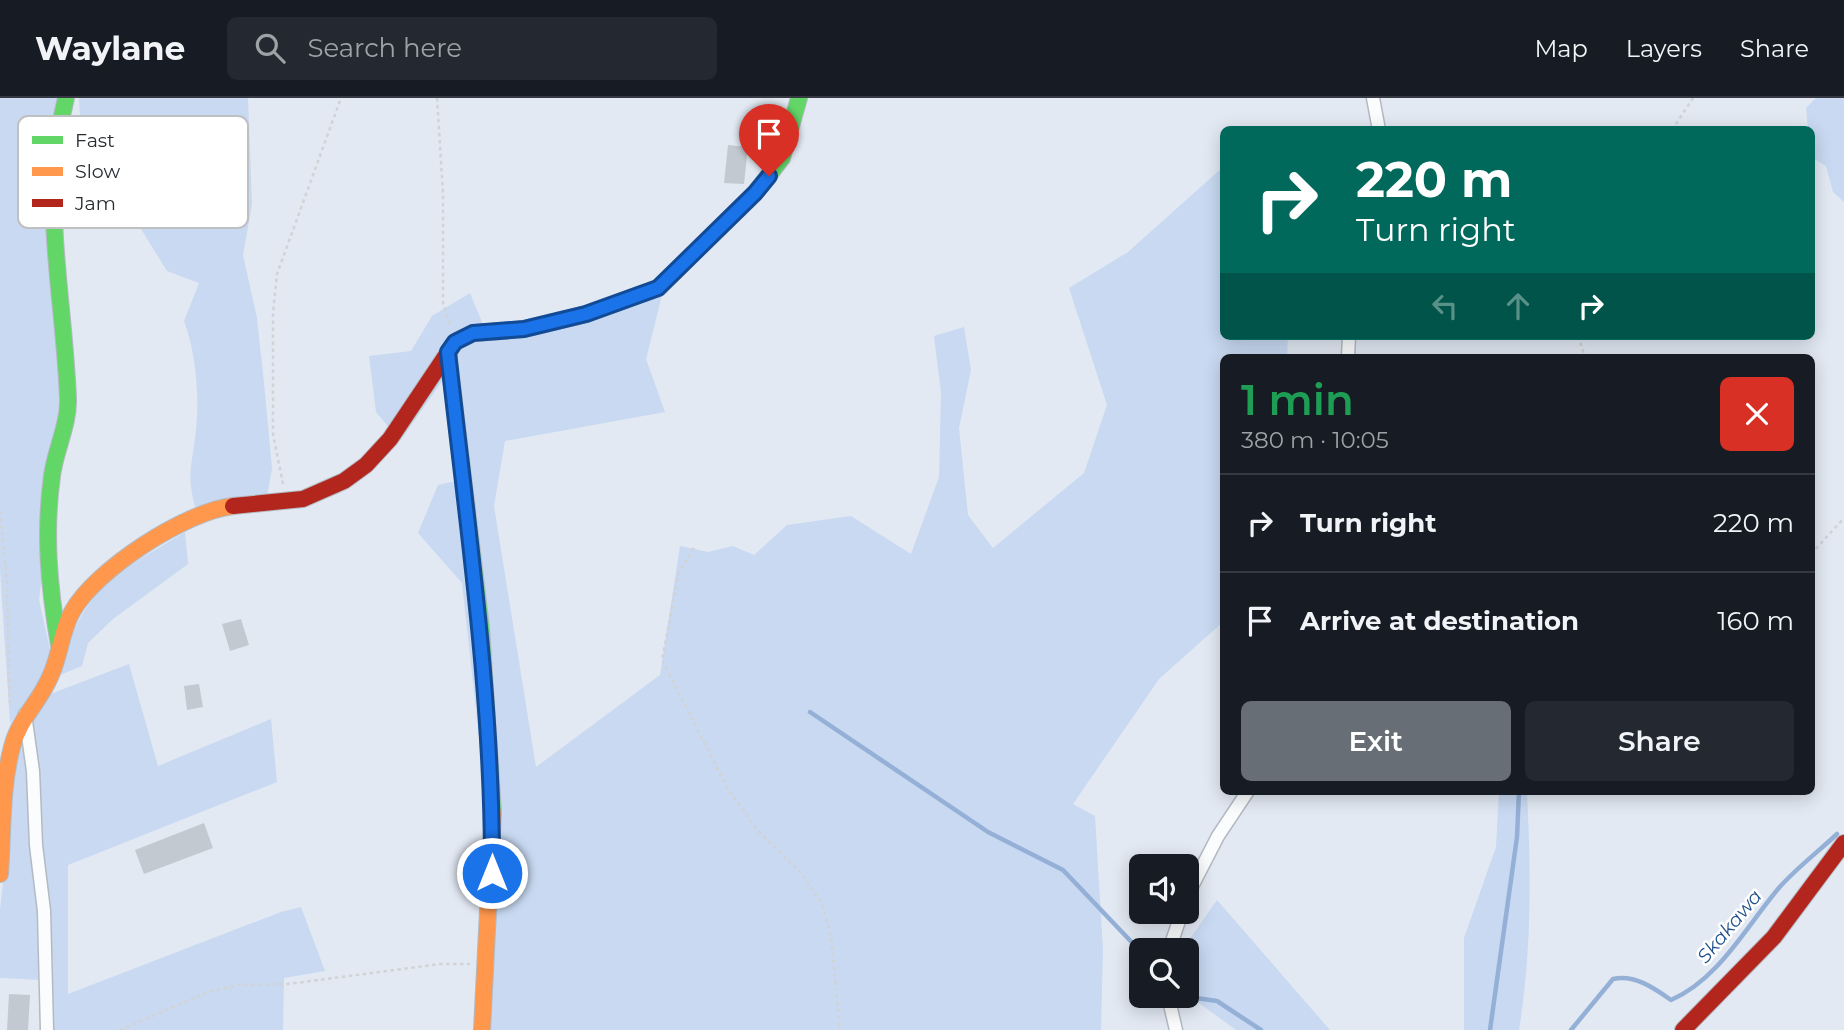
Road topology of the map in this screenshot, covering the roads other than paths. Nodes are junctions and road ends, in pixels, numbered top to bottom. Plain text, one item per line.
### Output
1 (66, 98) edge
2 (799, 98) edge
3 (1373, 98) edge
4 (62, 116) edge
5 (1378, 126) edge
6 (56, 228) edge
7 (452, 347) junction
8 (59, 645) junction
9 (25, 713) junction
10 (1245, 795) edge
11 (1844, 843) edge
12 (1199, 873) edge
13 (0, 874) edge
14 (1171, 1008) edge
15 (47, 1030) edge
16 (482, 1030) edge
17 (1176, 1030) edge
18 (1683, 1030) edge

1 - 4 street
2 - 7 street
3 - 5 street
6 - 8 street
7 - 8 street
7 - 16 street
8 - 9 street
9 - 13 street
9 - 15 street
10 - 12 street
11 - 18 street
14 - 17 street

